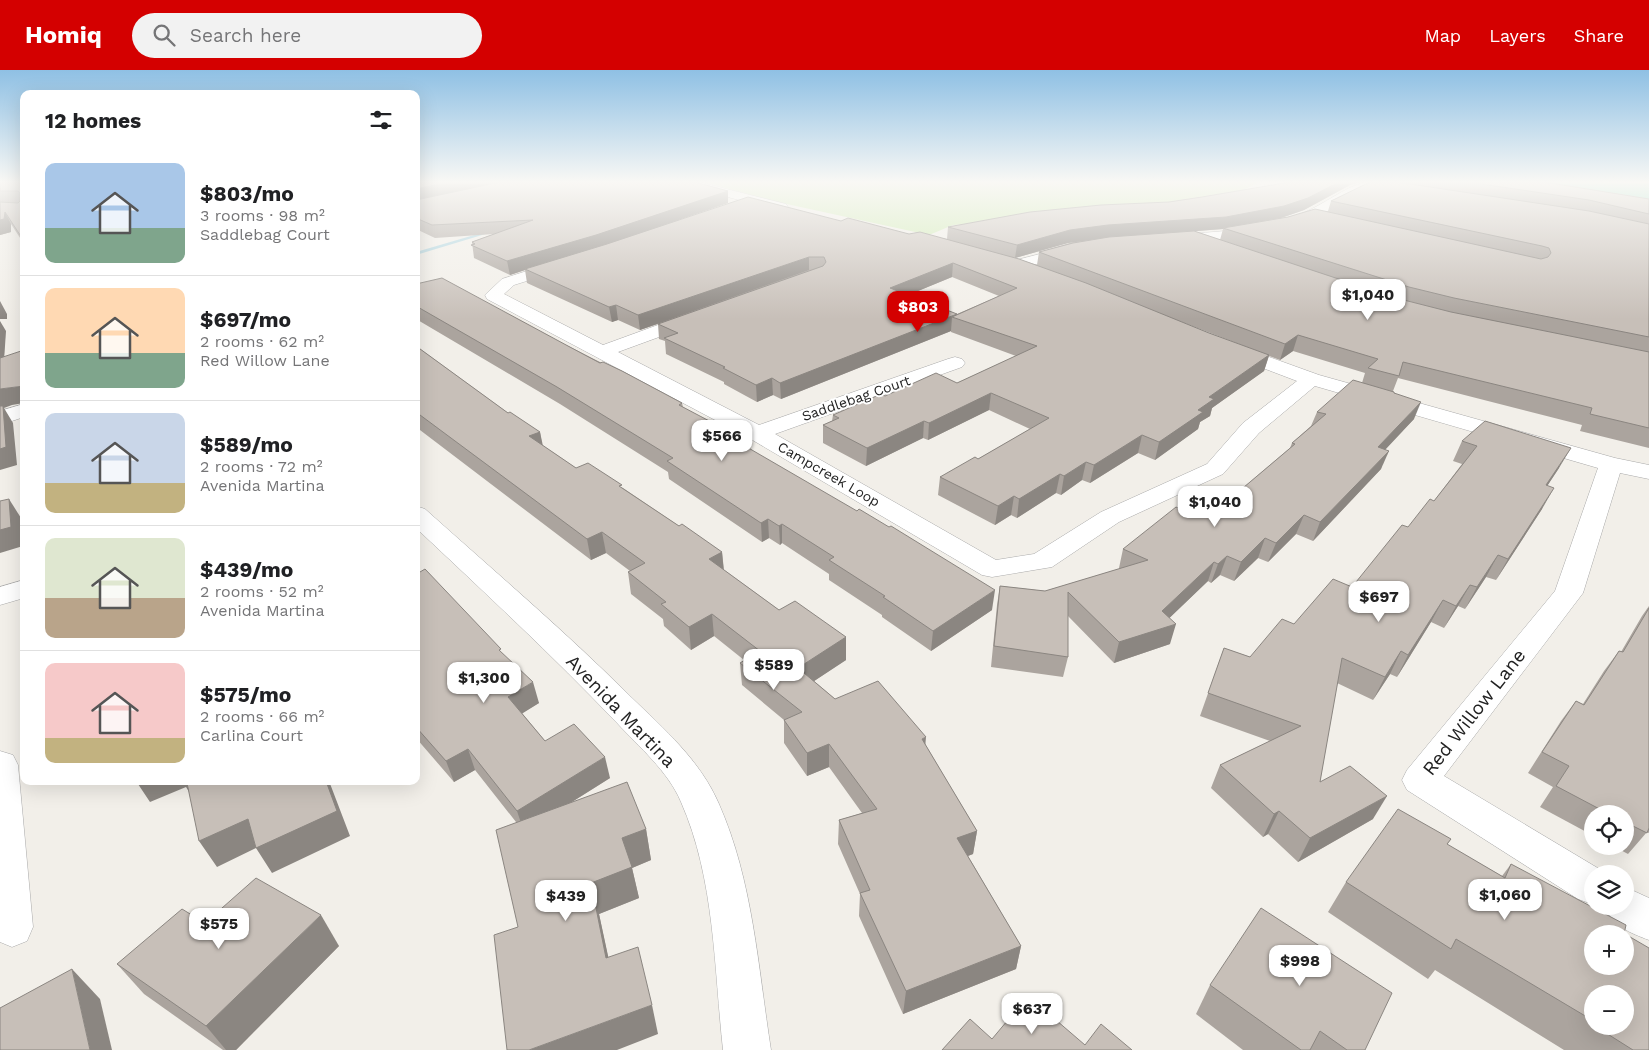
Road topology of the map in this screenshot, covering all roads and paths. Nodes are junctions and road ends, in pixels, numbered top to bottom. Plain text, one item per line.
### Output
1 (1267, 228) edge
2 (1190, 238) junction
3 (1162, 240) edge
4 (1087, 247) edge
5 (1230, 253) edge
6 (584, 259) edge
7 (1043, 275) edge
8 (713, 312) edge
9 (1219, 344) edge
10 (601, 352) junction
11 (955, 364) dead end
12 (1312, 379) junction
13 (20, 411) edge
14 (0, 418) edge
15 (757, 432) junction
16 (1611, 464) junction
17 (1649, 472) edge
18 (420, 518) edge
19 (20, 590) edge
20 (0, 596) edge
21 (0, 765) edge
22 (1584, 881) edge
23 (1634, 912) edge
24 (1649, 921) edge
25 (12, 928) dead end
26 (747, 1050) edge

1 - 2 street
2 - 3 street
2 - 5 street
4 - 7 street
6 - 10 street, Campcreek Loop
8 - 10 street
9 - 12 street
10 - 15 street, Campcreek Loop
11 - 15 street, Saddlebag Court
12 - 15 street, Campcreek Loop
12 - 16 street
13 - 14 street
16 - 17 street
16 - 22 street, Red Willow Lane
18 - 26 street, Avenida Martina
19 - 20 street
21 - 25 street
23 - 24 street

